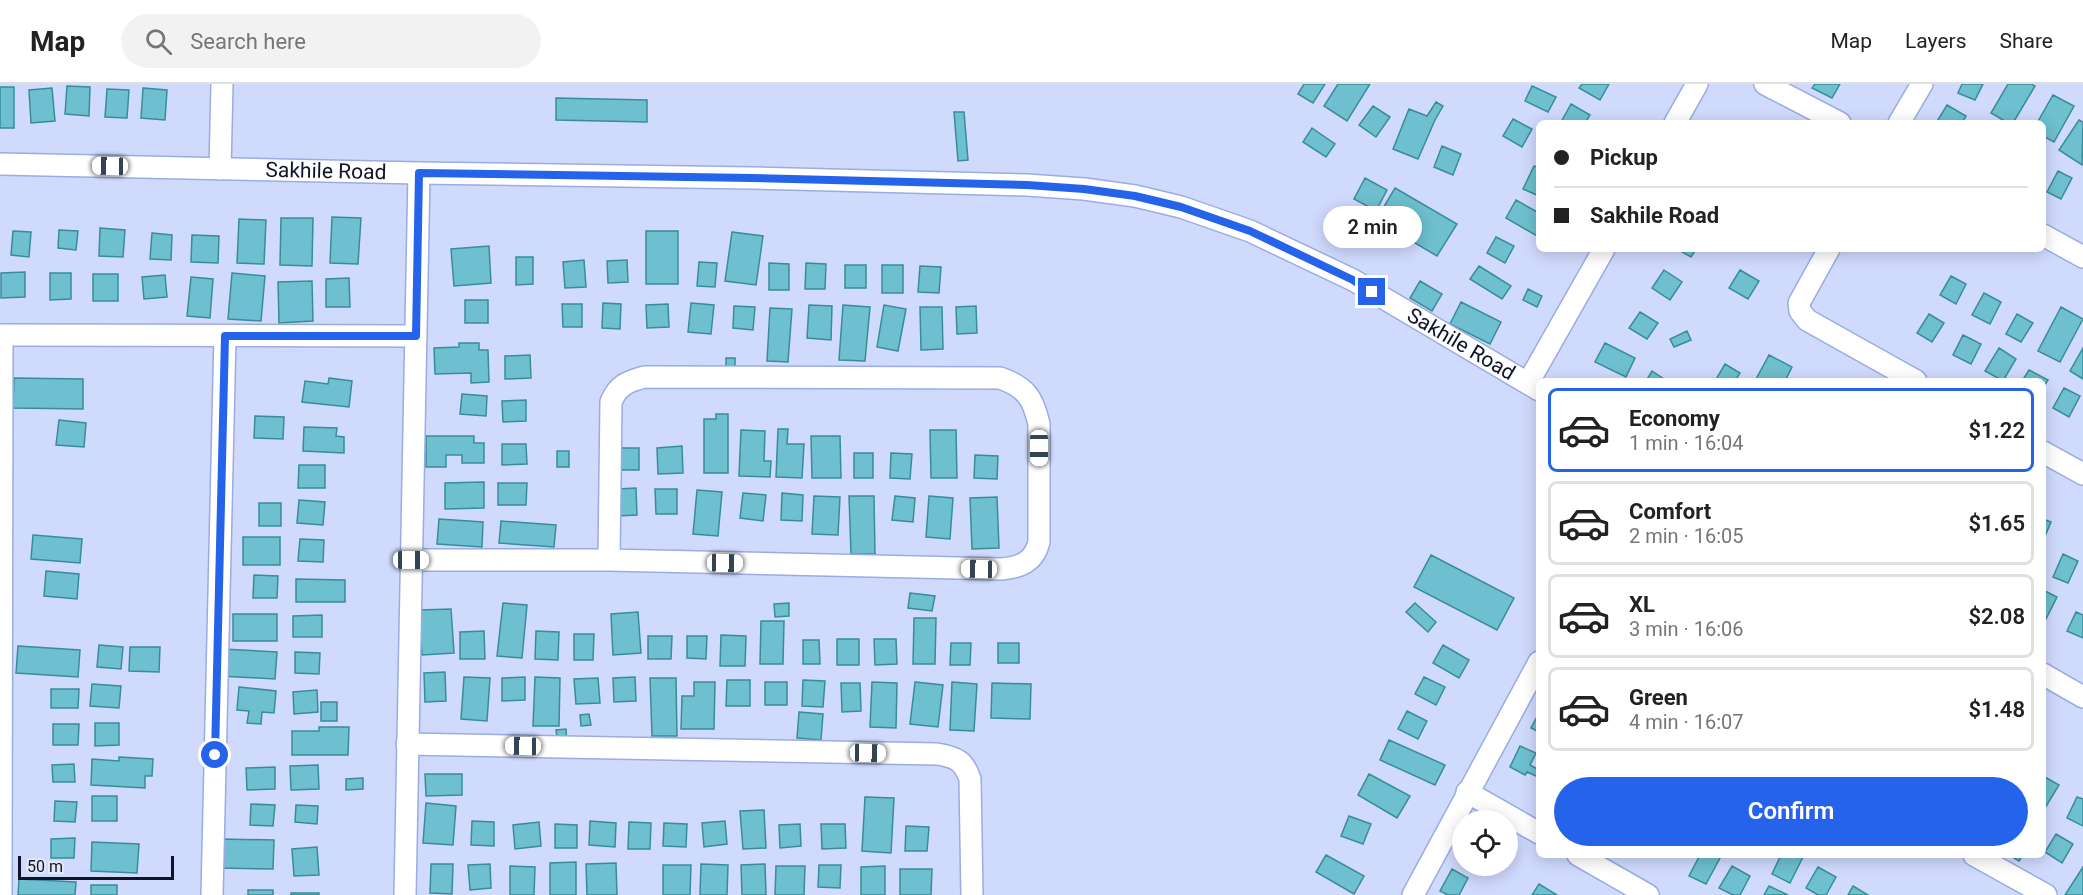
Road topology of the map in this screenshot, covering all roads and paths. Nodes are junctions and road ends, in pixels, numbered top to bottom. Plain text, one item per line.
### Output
1 (222, 84) edge
2 (1697, 84) edge
3 (1766, 84) edge
4 (1922, 84) edge
5 (1677, 120) edge
6 (1834, 120) edge
7 (1901, 120) edge
8 (0, 164) edge
9 (220, 169) junction
10 (419, 173) junction
11 (2046, 237) edge
12 (1602, 252) edge
13 (1827, 252) edge
14 (2083, 257) edge
15 (1, 335) edge
16 (225, 336) junction
17 (416, 336) junction
18 (1537, 378) edge
19 (1911, 378) edge
20 (1533, 386) edge
21 (2046, 454) edge
22 (2083, 474) edge
23 (411, 560) junction
24 (609, 560) junction
25 (1536, 667) edge
26 (2046, 676) edge
27 (2083, 697) edge
28 (407, 744) junction
29 (1467, 792) junction
30 (1536, 831) edge
31 (1583, 858) edge
32 (1979, 858) edge
33 (1, 895) edge
34 (212, 895) edge
35 (405, 895) edge
36 (972, 895) edge
37 (1413, 895) edge
38 (1648, 895) edge
39 (2046, 895) edge

1 - 9 street
2 - 5 street
3 - 6 street
4 - 7 street
8 - 9 street, Sakhile Road
9 - 10 street, Sakhile Road
10 - 17 street
10 - 20 street, Sakhile Road
11 - 14 street
12 - 18 street
13 - 19 street
15 - 16 street
15 - 33 street
16 - 17 street
16 - 34 street
17 - 23 street
21 - 22 street
23 - 24 street
23 - 28 street
24 - 24 street
25 - 29 street
26 - 27 street
28 - 35 street
28 - 36 street
29 - 30 street
29 - 37 street
31 - 38 street
32 - 39 street

